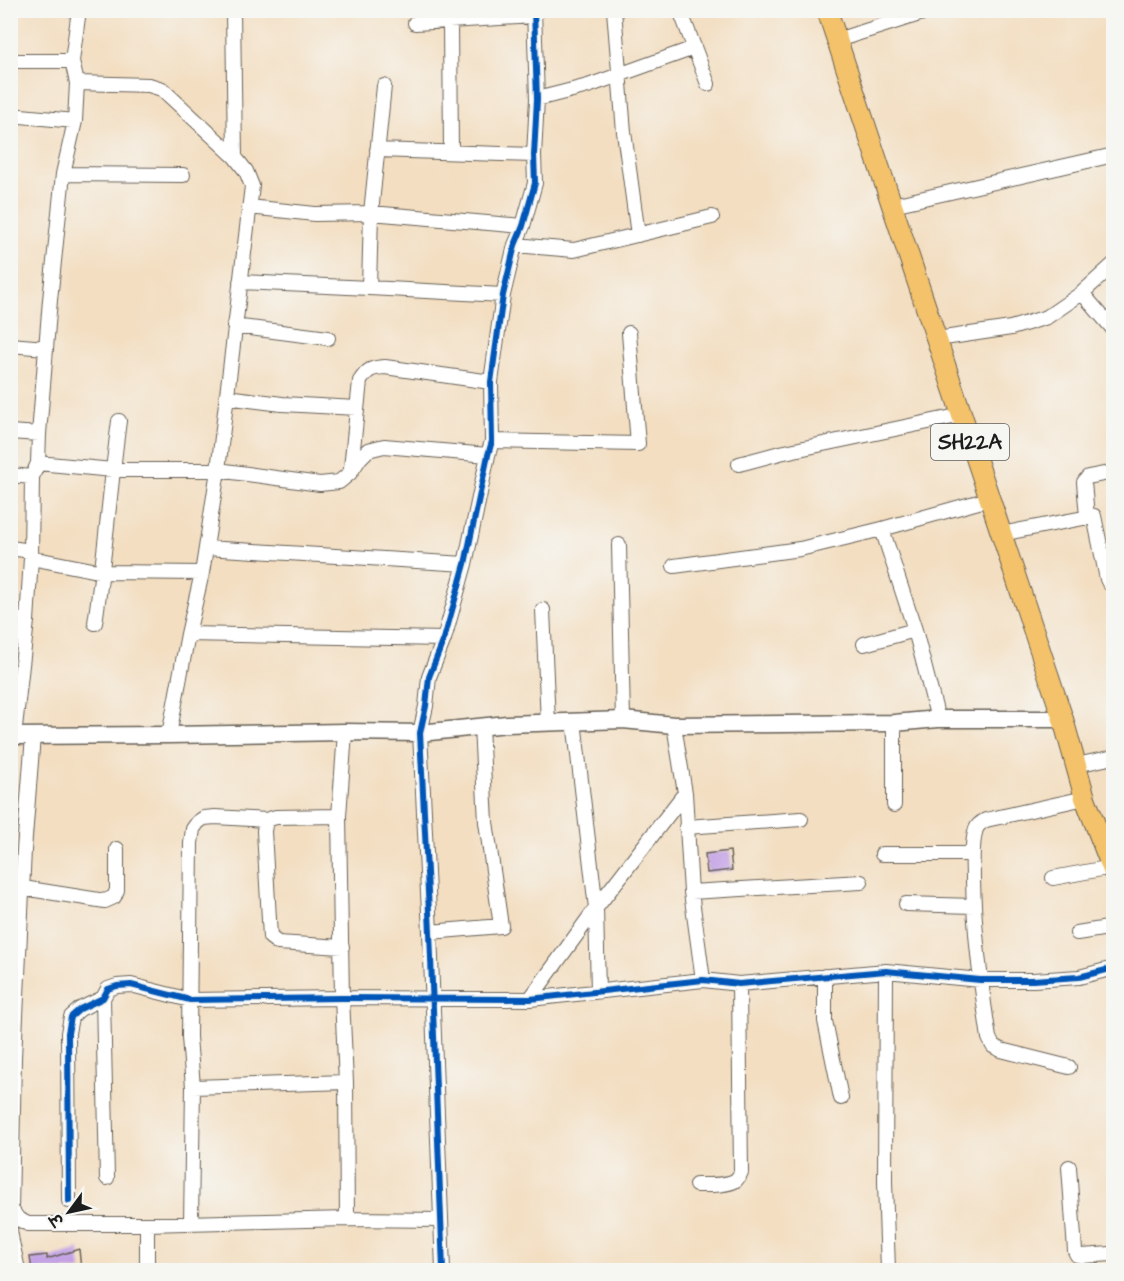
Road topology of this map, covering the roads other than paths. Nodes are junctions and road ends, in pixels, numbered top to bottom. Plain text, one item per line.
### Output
1 (79, 10) edge
2 (233, 10) edge
3 (614, 10) edge
4 (680, 10) edge
5 (827, 10) edge
6 (932, 10) edge
7 (534, 13) edge
8 (450, 21) junction
9 (415, 23) dead end
10 (837, 40) junction
11 (694, 48) junction
12 (10, 61) edge
13 (72, 61) junction
14 (620, 74) junction
15 (77, 82) junction
16 (708, 84) dead end
17 (384, 86) dead end
18 (537, 99) junction
19 (10, 115) edge
20 (75, 121) junction
21 (377, 150) junction
22 (451, 152) junction
23 (534, 155) junction
24 (1113, 155) edge
25 (235, 157) junction
26 (63, 174) junction
27 (183, 175) dead end
28 (893, 205) junction
29 (249, 207) junction
30 (371, 213) junction
31 (712, 217) dead end
32 (523, 226) junction
33 (638, 235) junction
34 (515, 245) junction
35 (1113, 264) edge
36 (240, 282) junction
37 (369, 288) junction
38 (1082, 293) junction
39 (503, 294) junction
40 (234, 326) junction
41 (1113, 330) edge
42 (629, 333) dead end
43 (328, 338) dead end
44 (937, 339) junction
45 (10, 345) edge
46 (46, 348) junction
47 (491, 382) junction
48 (226, 396) junction
49 (357, 408) junction
50 (962, 415) junction
51 (119, 421) dead end
52 (10, 432) edge
53 (39, 434) junction
54 (490, 448) junction
55 (38, 462) junction
56 (739, 464) dead end
57 (113, 470) junction
58 (218, 470) junction
59 (1113, 471) edge
60 (350, 472) junction
61 (10, 475) edge
62 (33, 477) junction
63 (989, 499) junction
64 (1087, 517) junction
65 (882, 529) junction
66 (1001, 534) junction
67 (619, 545) dead end
68 (10, 548) edge
69 (206, 548) junction
70 (1108, 553) edge
71 (31, 554) junction
72 (465, 564) junction
73 (674, 566) dead end
74 (103, 572) junction
75 (202, 573) junction
76 (1113, 584) edge
77 (543, 610) dead end
78 (10, 620) edge
79 (27, 621) junction
80 (95, 623) dead end
81 (915, 630) junction
82 (188, 634) junction
83 (444, 639) junction
84 (864, 644) dead end
85 (938, 719) junction
86 (1063, 719) junction
87 (623, 720) junction
88 (574, 721) junction
89 (548, 723) junction
90 (894, 723) junction
91 (674, 725) junction
92 (482, 726) junction
93 (345, 732) junction
94 (420, 733) junction
95 (169, 735) junction
96 (12, 736) edge
97 (33, 736) junction
98 (1113, 758) edge
99 (1076, 765) junction
100 (684, 794) junction
101 (1085, 798) junction
102 (894, 805) dead end
103 (339, 816) junction
104 (801, 819) dead end
105 (266, 820) junction
106 (686, 826) junction
107 (117, 849) dead end
108 (17, 851) edge
109 (882, 854) dead end
110 (973, 854) junction
111 (1113, 870) edge
112 (1053, 878) dead end
113 (861, 882) dead end
114 (23, 888) junction
115 (691, 892) junction
116 (906, 904) dead end
117 (974, 906) junction
118 (596, 908) junction
119 (1113, 927) edge
120 (430, 932) junction
121 (1077, 933) dead end
122 (342, 947) junction
123 (1113, 968) edge
124 (886, 971) junction
125 (825, 976) junction
126 (703, 980) junction
127 (980, 980) junction
128 (738, 984) junction
129 (598, 991) junction
130 (103, 998) junction
131 (342, 998) junction
132 (433, 998) junction
133 (530, 999) junction
134 (190, 1000) junction
135 (12, 1058) edge
136 (1069, 1066) dead end
137 (346, 1082) junction
138 (193, 1087) junction
139 (841, 1098) dead end
140 (12, 1141) edge
141 (1069, 1167) dead end
142 (107, 1178) dead end
143 (696, 1185) dead end
144 (69, 1201) dead end
145 (11, 1210) edge
146 (347, 1219) junction
147 (441, 1220) junction
148 (191, 1223) junction
149 (147, 1224) junction
150 (10, 1230) edge
151 (1113, 1255) edge
152 (18, 1270) edge
153 (147, 1270) edge
154 (443, 1270) edge
155 (888, 1270) edge

1 - 13 street
2 - 25 street
3 - 14 street
4 - 11 street
5 - 10 main road, SH22A
6 - 10 street
7 - 8 street
7 - 18 street
8 - 9 street
8 - 22 street
10 - 28 main road, SH22A
11 - 14 street
11 - 16 street
12 - 13 street
13 - 15 street
14 - 18 street
14 - 33 street
15 - 20 street
15 - 25 street
17 - 21 street
18 - 23 street
19 - 20 street
20 - 26 street
21 - 22 street
21 - 30 street
22 - 23 street
23 - 32 street
24 - 28 street
25 - 29 street
26 - 27 street
26 - 46 street
28 - 44 main road, SH22A
29 - 30 street
29 - 36 street
30 - 32 street
30 - 37 street
31 - 33 street
32 - 34 street
33 - 34 street
34 - 39 street
35 - 38 street
36 - 37 street
36 - 40 street
37 - 39 street
38 - 41 street
38 - 44 street
39 - 47 street
40 - 43 street
40 - 48 street
42 - 54 street
44 - 50 main road, SH22A
45 - 46 street
46 - 53 street
47 - 49 street
47 - 54 street
48 - 49 street
48 - 58 street
49 - 60 street
50 - 56 street
50 - 63 main road, SH22A
51 - 57 street
52 - 53 street
53 - 55 street
54 - 60 street
54 - 72 street
55 - 57 street
55 - 62 street
57 - 58 street
57 - 74 street
58 - 60 street
58 - 69 street
59 - 64 street
61 - 62 street
62 - 71 street
63 - 65 street
63 - 66 main road, SH22A
64 - 66 street
64 - 70 street
65 - 73 street
65 - 81 street
66 - 86 main road, SH22A
67 - 87 street
68 - 71 street
69 - 72 street
69 - 75 street
70 - 76 street
71 - 74 street
71 - 79 street
72 - 83 street
74 - 75 street
74 - 80 street
75 - 82 street
77 - 89 street
78 - 79 street
79 - 96 street
81 - 84 street
81 - 85 street
82 - 83 street
82 - 95 street
83 - 94 street
85 - 86 street
85 - 90 street
86 - 99 main road, SH22A
87 - 88 street
87 - 91 street
88 - 89 street
88 - 118 street
89 - 92 street
90 - 91 street
90 - 102 street
91 - 100 street
92 - 94 street
92 - 120 street
93 - 94 street
93 - 95 street
93 - 103 street
94 - 120 street
95 - 97 street
96 - 97 street
97 - 108 street
98 - 99 street
99 - 101 main road, SH22A
100 - 106 street
100 - 118 street
101 - 110 street
101 - 111 main road, SH22A
103 - 105 street
103 - 122 street
104 - 106 street
105 - 122 street
105 - 134 street
106 - 115 street
107 - 114 street
108 - 114 street
109 - 110 street
110 - 117 street
111 - 112 street
113 - 115 street
114 - 135 street
115 - 126 street
116 - 117 street
117 - 127 street
118 - 129 street
118 - 133 street
119 - 121 street
120 - 132 street
122 - 131 street
123 - 127 street
124 - 125 street
124 - 127 street
124 - 155 street
125 - 128 street
125 - 139 street
126 - 128 street
126 - 129 street
127 - 136 street
128 - 143 street
129 - 133 street
130 - 134 street
130 - 142 street
130 - 144 street
131 - 132 street
131 - 134 street
131 - 137 street
132 - 133 street
132 - 147 street
134 - 138 street
135 - 140 street
137 - 138 street
137 - 146 street
138 - 148 street
140 - 145 street
141 - 151 street
145 - 149 street
146 - 147 street
146 - 148 street
147 - 154 street
148 - 149 street
149 - 153 street
150 - 152 street

